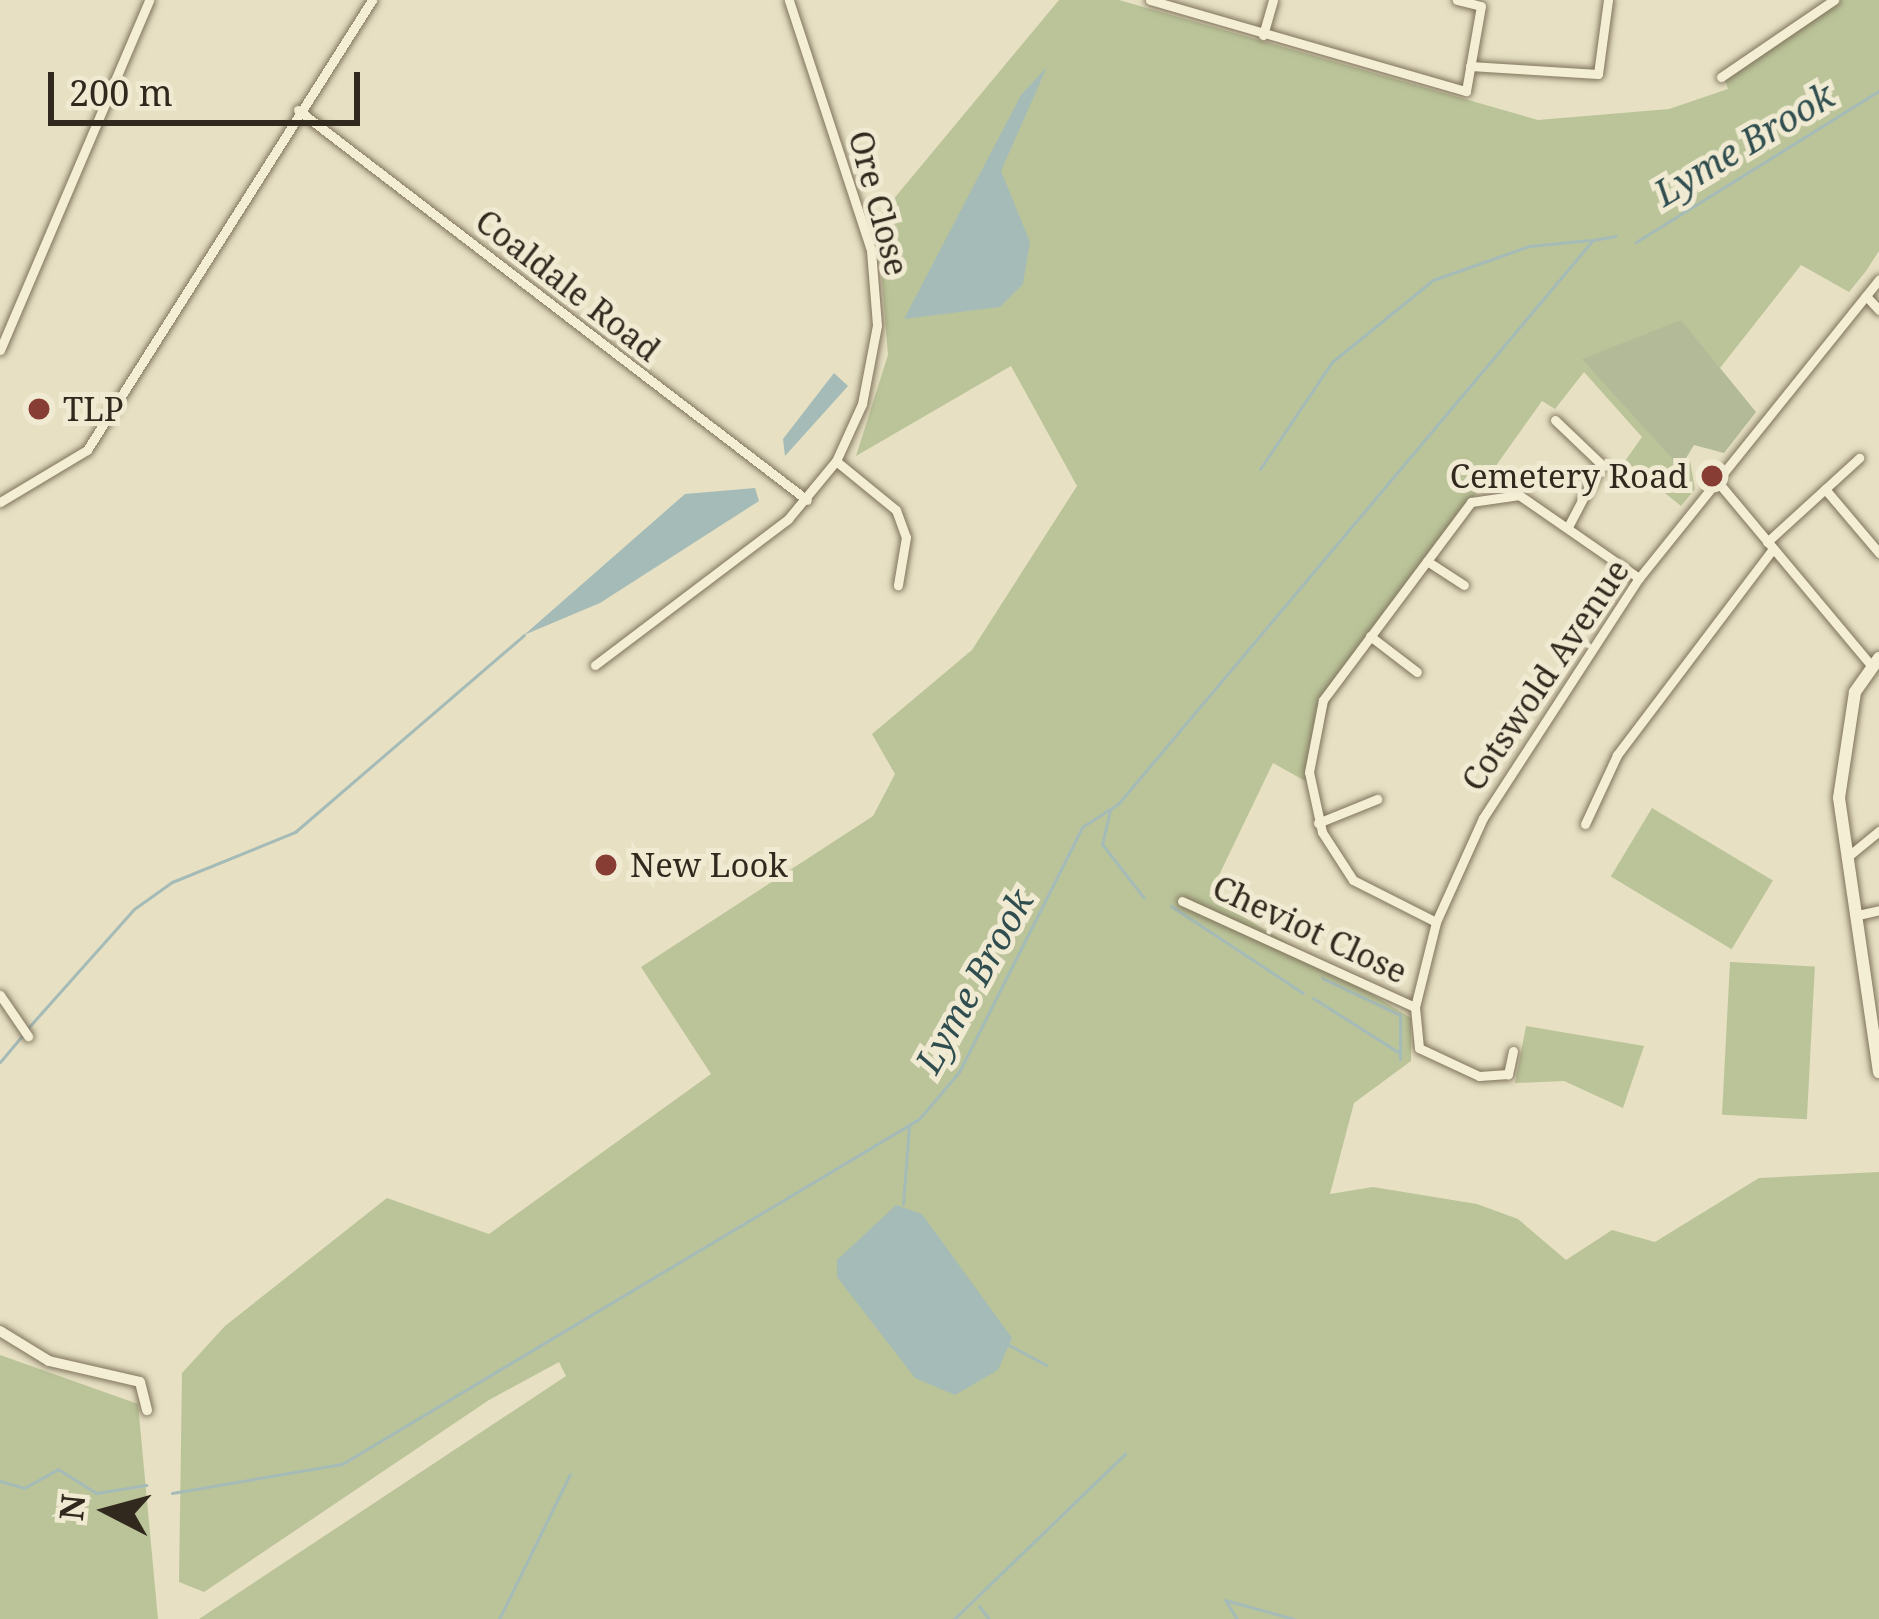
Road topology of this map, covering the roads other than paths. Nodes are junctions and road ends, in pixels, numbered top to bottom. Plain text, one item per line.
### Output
1 (149, 0) edge
2 (372, 0) edge
3 (789, 0) edge
4 (1150, 0) edge
5 (1274, 0) edge
6 (1457, 0) edge
7 (1608, 0) edge
8 (1834, 0) edge
9 (1263, 35) junction
10 (1470, 66) junction
11 (1721, 76) dead end
12 (298, 110) junction
13 (1879, 280) edge
14 (1866, 296) junction
15 (1879, 310) edge
16 (0, 350) edge
17 (1555, 420) dead end
18 (1859, 458) dead end
19 (836, 461) junction
20 (1717, 481) junction
21 (1825, 489) junction
22 (807, 500) junction
23 (0, 502) edge
24 (1569, 525) junction
25 (1770, 545) junction
26 (1879, 553) edge
27 (1427, 561) junction
28 (1640, 578) junction
29 (898, 585) dead end
30 (1464, 586) dead end
31 (1370, 637) junction
32 (595, 665) dead end
33 (1875, 667) edge
34 (1417, 672) dead end
35 (1377, 799) dead end
36 (1318, 823) junction
37 (1585, 824) dead end
38 (1879, 831) edge
39 (1846, 858) junction
40 (1182, 901) dead end
41 (1879, 910) edge
42 (1858, 915) junction
43 (1436, 922) junction
44 (0, 995) edge
45 (1414, 1007) junction
46 (28, 1036) dead end
47 (1513, 1052) dead end
48 (1879, 1072) edge
49 (0, 1331) edge
50 (147, 1410) dead end

1 - 16 street
2 - 12 street
3 - 19 street, Ore Close
4 - 9 street
5 - 9 street
6 - 10 street
7 - 10 street
8 - 11 street
9 - 10 street
12 - 22 street, Coaldale Road
12 - 23 street
13 - 14 street, Cotswold Avenue
14 - 15 street
14 - 20 street, Cotswold Avenue
17 - 24 street
18 - 21 street
19 - 22 street, Ore Close
19 - 29 street
20 - 25 street
20 - 28 street, Cotswold Avenue
21 - 25 street
21 - 26 street
22 - 32 street, Ore Close
24 - 27 street
24 - 28 street
25 - 33 street
25 - 37 street
27 - 30 street
27 - 31 street
28 - 43 street, Cotswold Avenue
31 - 34 street
31 - 36 street
33 - 39 main road
35 - 36 street
36 - 43 street
38 - 39 street
39 - 42 main road
40 - 45 street, Cheviot Close
41 - 42 street
42 - 48 main road
43 - 45 street, Cotswold Avenue
44 - 46 street
45 - 47 street
49 - 50 street

